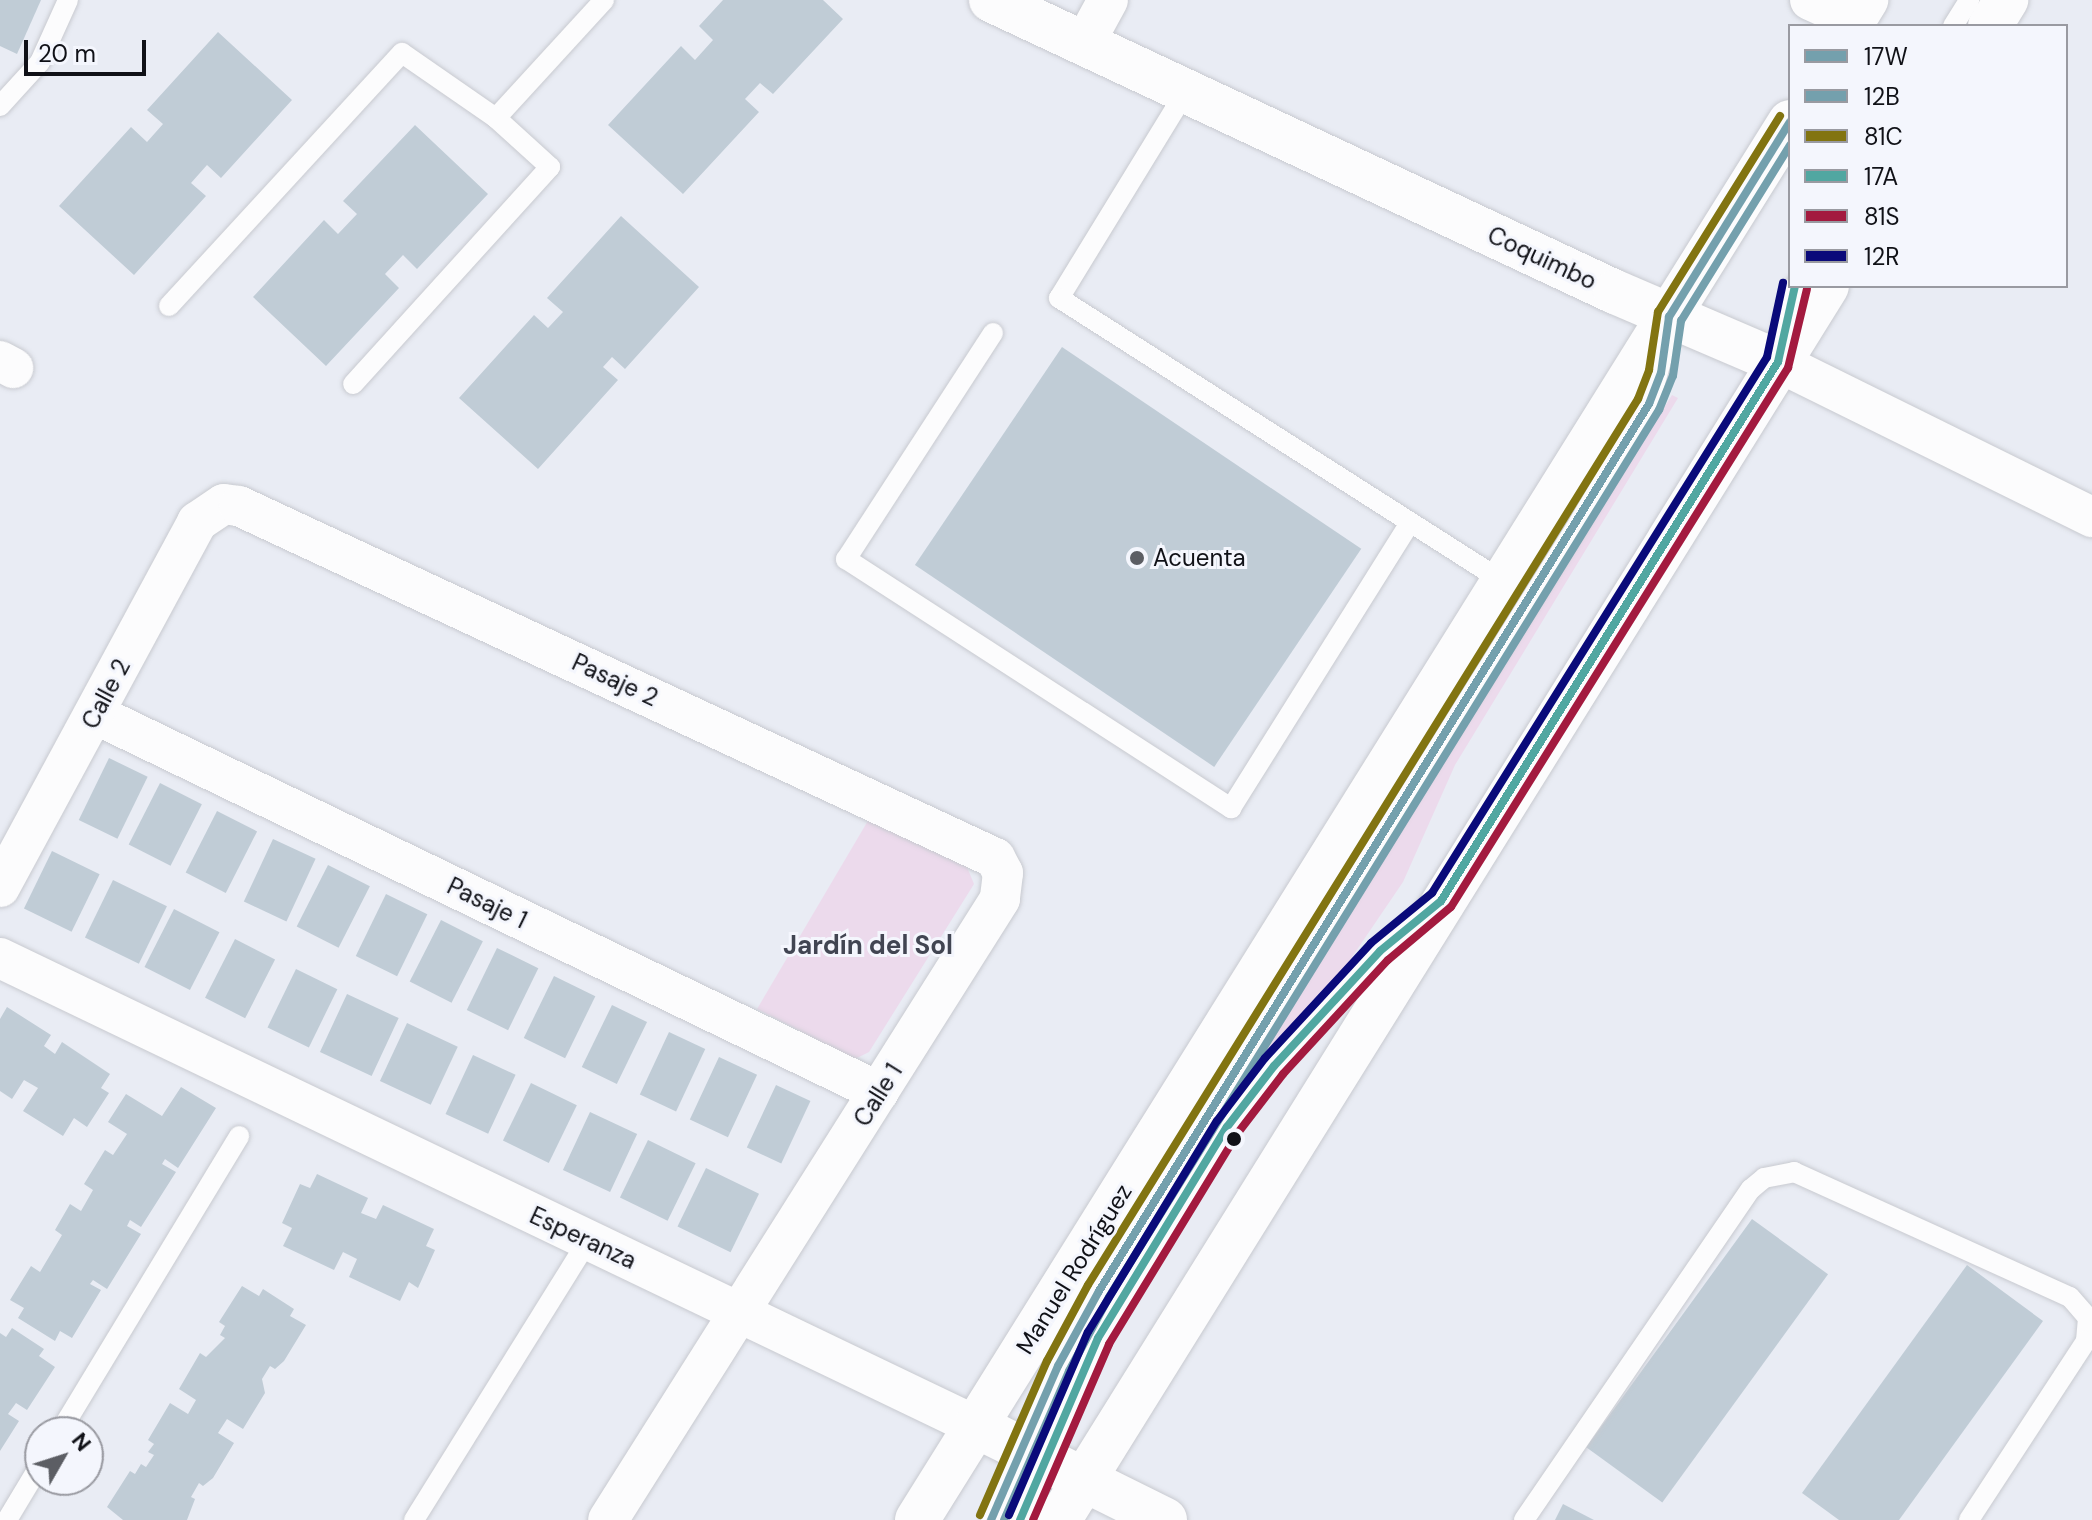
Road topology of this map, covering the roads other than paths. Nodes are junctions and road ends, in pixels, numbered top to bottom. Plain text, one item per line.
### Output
1 (68, 0) edge
2 (604, 0) edge
3 (991, 0) edge
4 (1108, 0) edge
5 (1810, 0) edge
6 (1969, 0) edge
7 (2006, 0) edge
8 (1857, 15) edge
9 (1954, 24) edge
10 (1991, 24) edge
11 (1084, 44) junction
12 (1186, 91) junction
13 (0, 106) edge
14 (496, 118) junction
15 (1788, 125) edge
16 (1795, 288) edge
17 (1826, 288) edge
18 (169, 306) dead end
19 (1669, 317) junction
20 (993, 333) dead end
21 (1778, 362) junction
22 (353, 384) dead end
23 (216, 506) joint
24 (2092, 517) edge
25 (1409, 524) junction
26 (1504, 582) junction
27 (95, 714) junction
28 (1003, 873) joint
29 (0, 887) edge
30 (1441, 901) junction
31 (0, 958) edge
32 (879, 1092) junction
33 (239, 1136) dead end
34 (588, 1240) junction
35 (741, 1313) junction
36 (70, 1416) edge
37 (976, 1426) junction
38 (1050, 1464) junction
39 (24, 1492) edge
40 (7, 1520) edge
41 (414, 1520) edge
42 (608, 1520) edge
43 (917, 1520) edge
44 (991, 1520) edge
45 (1020, 1520) edge
46 (1059, 1520) edge
47 (1165, 1520) edge
48 (1524, 1520) edge
49 (1969, 1520) edge

1 - 13 lane
2 - 14 lane
3 - 11 main road, Coquimbo
4 - 11 street
5 - 8 street
6 - 9 lane
7 - 10 main road
11 - 12 main road, Coquimbo
12 - 19 main road, Coquimbo
12 - 25 lane
14 - 18 lane
14 - 22 lane
15 - 19 main road, Manuel Rodríguez
16 - 21 lane
17 - 21 main road
19 - 21 main road, Coquimbo
19 - 26 main road, Manuel Rodríguez
19 - 38 lane
20 - 25 lane
21 - 24 street, Coquimbo
21 - 30 main road
23 - 27 street, Calle 2
23 - 28 street, Pasaje 2
25 - 26 lane
26 - 37 main road, Manuel Rodríguez
27 - 29 street, Calle 2
27 - 32 street, Pasaje 1
28 - 32 street, Calle 1
30 - 38 main road
30 - 38 lane
31 - 34 street, Esperanza
32 - 35 street, Calle 1
33 - 36 lane
34 - 35 street, Esperanza
34 - 41 lane
35 - 37 street, Esperanza
35 - 42 street, Calle 1
37 - 38 main road, Esperanza
37 - 43 main road, Manuel Rodríguez
38 - 44 lane
38 - 45 lane
38 - 46 main road
38 - 47 main road, Esperanza
39 - 40 lane
48 - 49 lane

